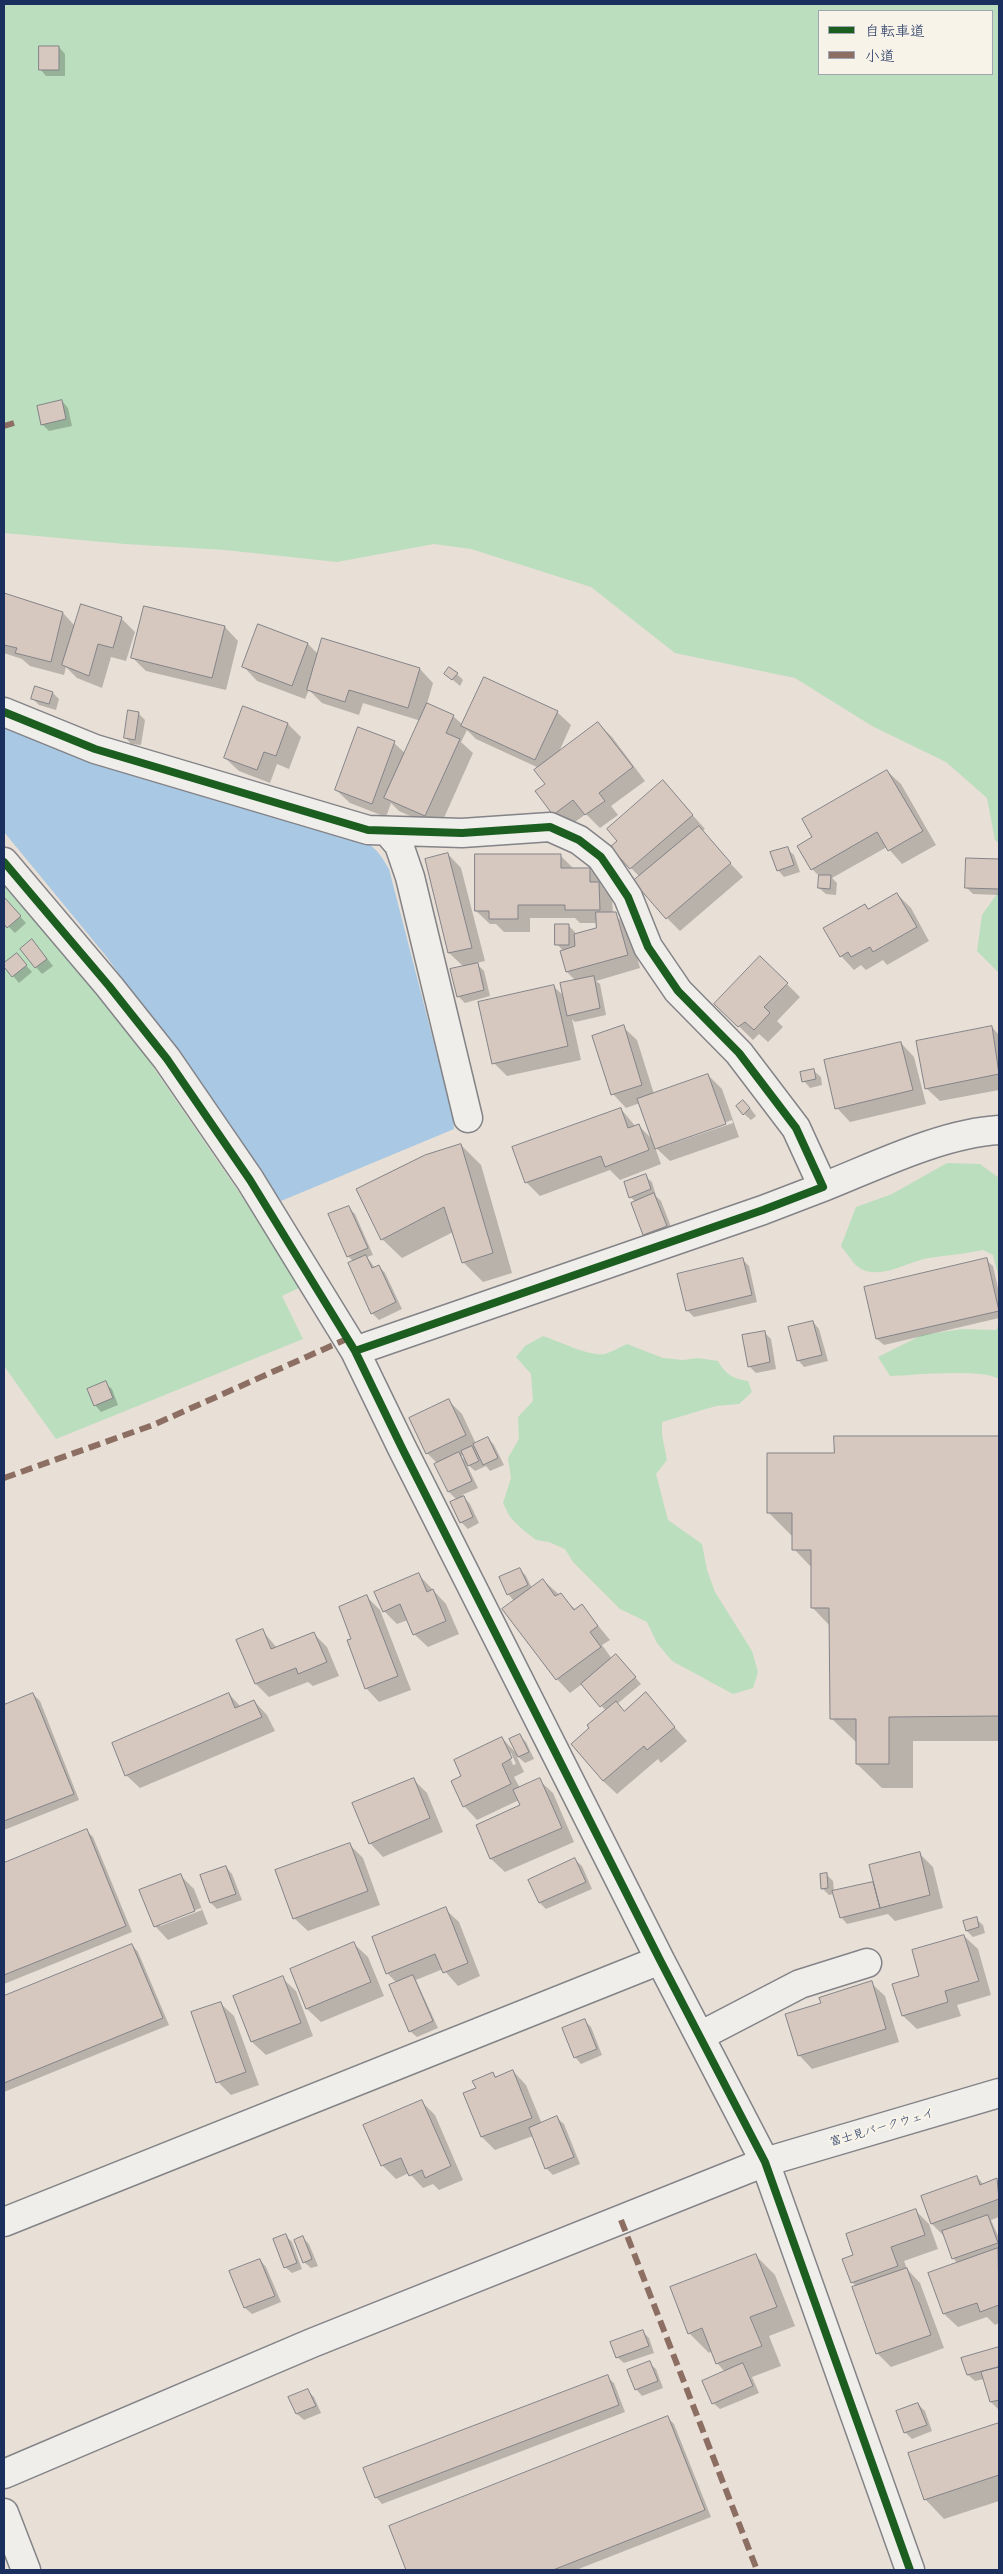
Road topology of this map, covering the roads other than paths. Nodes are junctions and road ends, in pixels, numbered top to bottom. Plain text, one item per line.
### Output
1 (4, 712) edge
2 (388, 831) junction
3 (4, 862) edge
4 (468, 1118) dead end
5 (999, 1130) edge
6 (823, 1187) junction
7 (356, 1351) junction
8 (660, 1960) junction
9 (868, 1963) dead end
10 (700, 2036) junction
11 (999, 2093) edge
12 (765, 2162) junction
13 (4, 2222) edge
14 (4, 2474) edge
15 (4, 2513) edge
16 (26, 2570) edge
17 (910, 2570) edge

1 - 2 street
2 - 4 street
2 - 6 street
3 - 7 street
5 - 6 street
6 - 7 street
7 - 8 street
8 - 10 street
8 - 13 street
9 - 10 street
10 - 12 street
11 - 12 street, 富士見パークウェイ
12 - 14 street, 富士見パークウェイ
12 - 17 street
15 - 16 street

